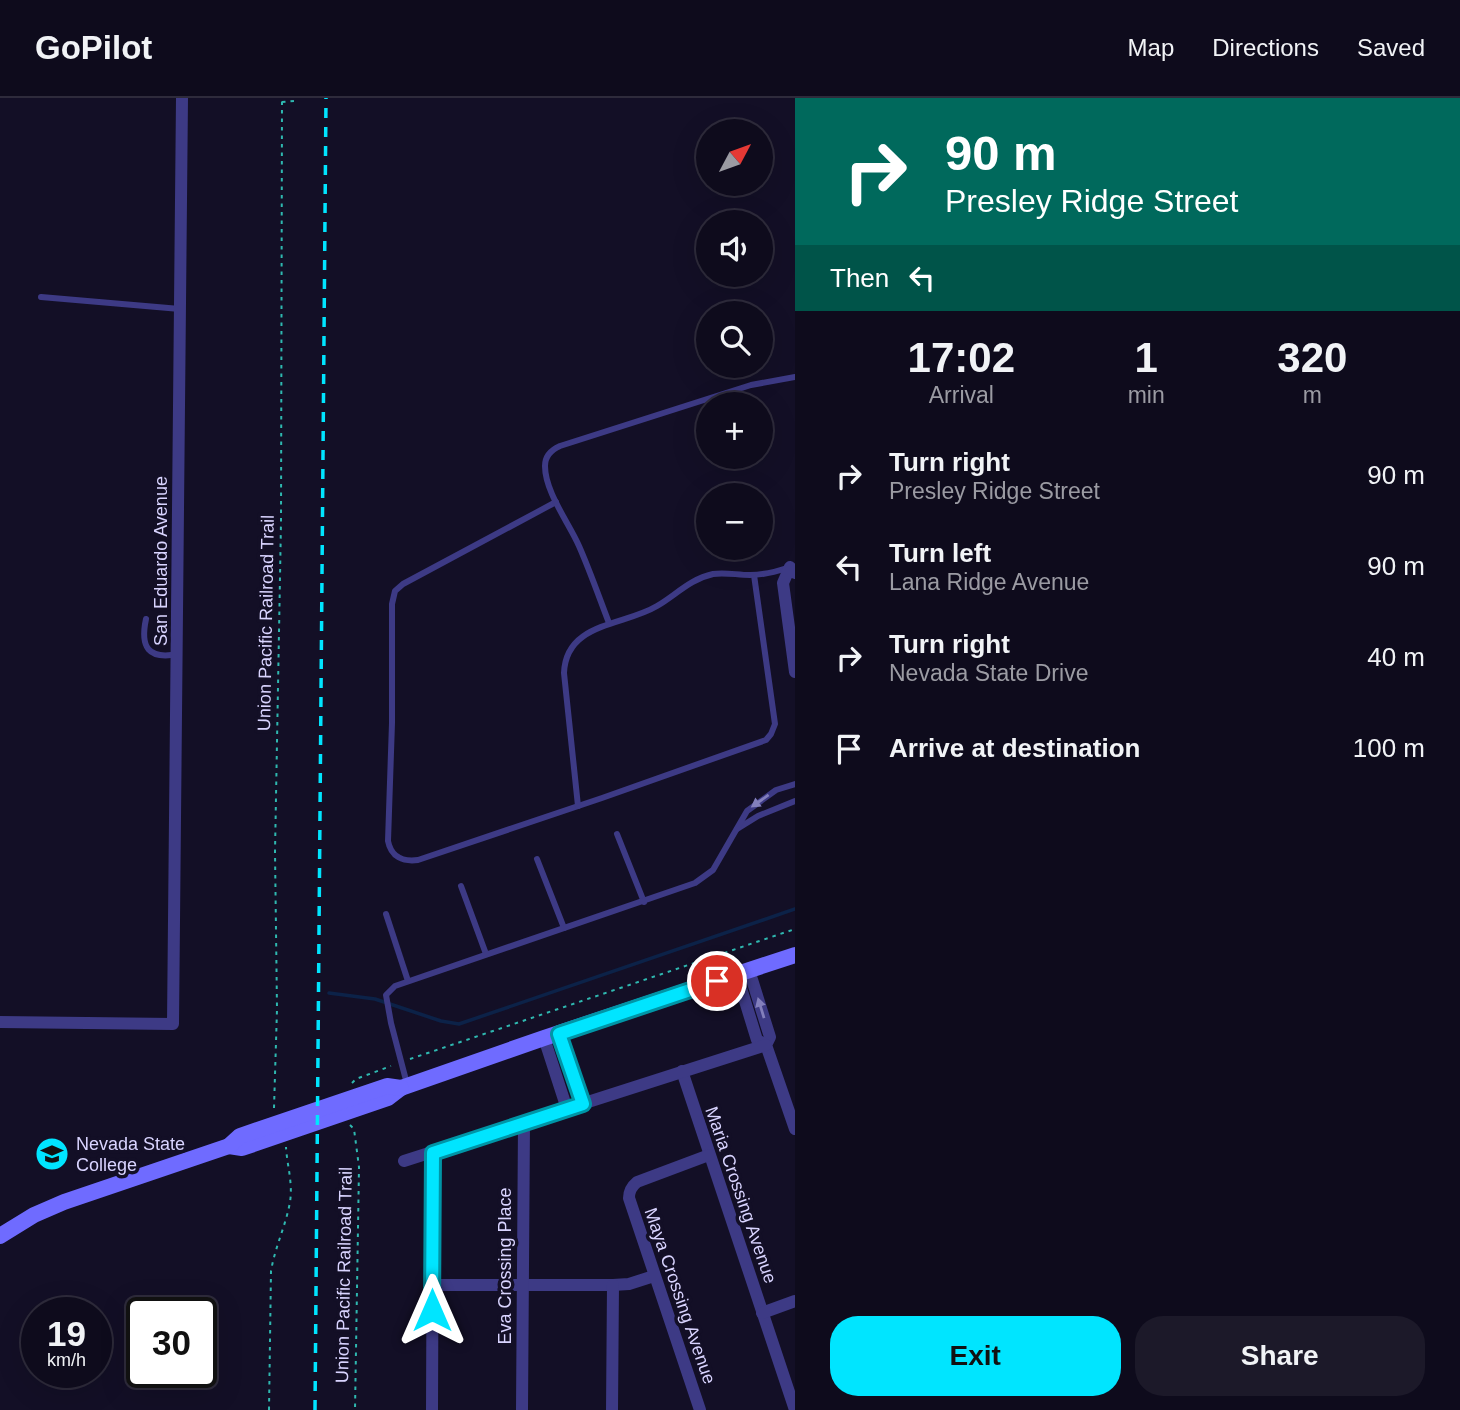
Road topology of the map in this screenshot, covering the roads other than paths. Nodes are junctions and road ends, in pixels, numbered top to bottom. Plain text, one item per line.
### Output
1 (182, 98) edge
2 (40, 297) dead end
3 (180, 309) junction
4 (795, 377) edge
5 (556, 502) junction
6 (793, 568) edge
7 (754, 575) junction
8 (146, 619) dead end
9 (609, 623) junction
10 (178, 654) junction
11 (795, 672) edge
12 (795, 784) edge
13 (795, 801) edge
14 (578, 806) junction
15 (735, 830) junction
16 (617, 834) dead end
17 (537, 859) dead end
18 (461, 886) dead end
19 (643, 902) junction
20 (386, 914) dead end
21 (564, 928) junction
22 (486, 954) junction
23 (795, 955) edge
24 (743, 972) junction
25 (408, 981) junction
26 (0, 1022) edge
27 (551, 1036) junction
28 (766, 1045) junction
29 (681, 1072) junction
30 (576, 1084) junction
31 (405, 1087) junction
32 (561, 1090) junction
33 (583, 1104) junction
34 (567, 1109) junction
35 (524, 1123) junction
36 (795, 1129) edge
37 (433, 1153) junction
38 (709, 1155) junction
39 (404, 1161) dead end
40 (0, 1236) edge
41 (654, 1276) junction
42 (523, 1284) junction
43 (433, 1285) junction
44 (613, 1285) junction
45 (795, 1301) edge
46 (762, 1313) junction
47 (432, 1410) edge
48 (522, 1410) edge
49 (612, 1410) edge
50 (700, 1410) edge
51 (795, 1410) edge

1 - 3 street, San Eduardo Avenue
2 - 3 lane
3 - 10 street, San Eduardo Avenue
4 - 5 lane
5 - 9 lane
5 - 14 lane
6 - 7 lane
6 - 11 street
7 - 9 lane
7 - 14 lane
8 - 10 lane
9 - 14 lane
10 - 26 street, San Eduardo Avenue
12 -> 15 lane
13 - 15 lane
15 - 19 lane
16 - 19 lane
17 - 21 lane
18 - 22 lane
19 - 21 lane
20 - 25 lane
21 - 22 lane
22 - 25 lane
23 - 24 street
24 - 27 street
24 - 28 street
25 - 31 lane
27 - 30 street
27 - 31 street
27 - 32 street
28 - 29 street
28 - 36 street
29 - 33 street
29 - 38 street, Maria Crossing Avenue
30 - 32 lane
30 - 33 street
31 - 40 street
32 - 34 street
33 - 34 street
34 - 35 street
35 - 37 street
35 - 42 street, Eva Crossing Place
37 - 39 street
37 - 43 street
38 - 41 street, Maya Crossing Avenue
38 - 46 street, Maria Crossing Avenue
41 - 44 street
41 - 50 street, Maya Crossing Avenue
42 - 43 street
42 - 44 street
42 - 48 street, Eva Crossing Place
43 - 47 street
44 - 49 street
45 - 46 street
46 - 51 street, Maria Crossing Avenue

